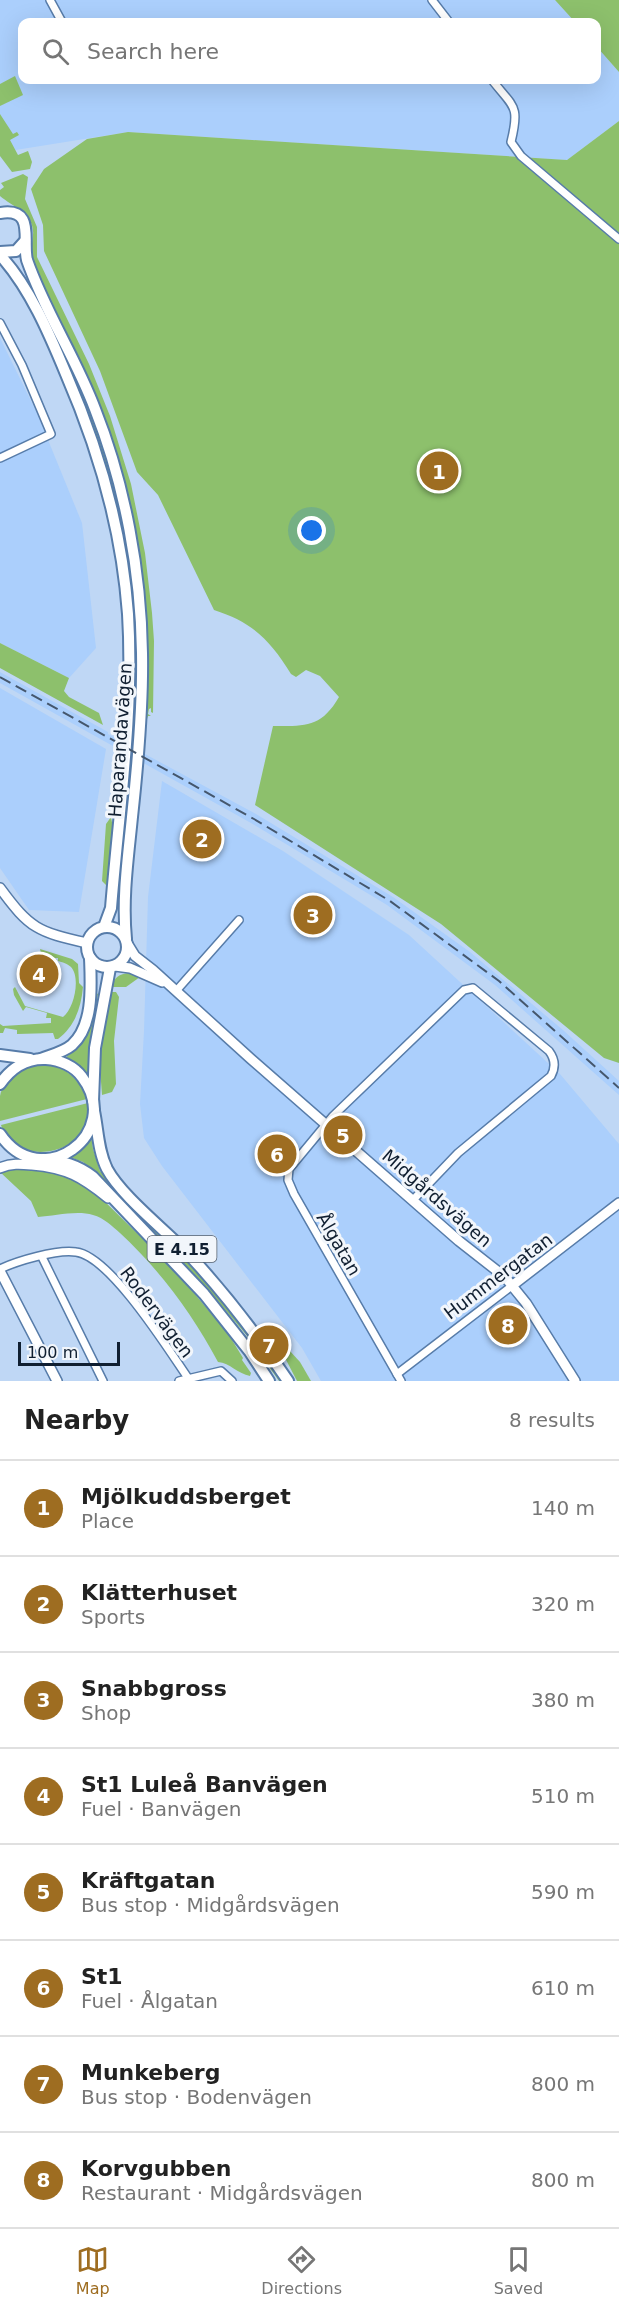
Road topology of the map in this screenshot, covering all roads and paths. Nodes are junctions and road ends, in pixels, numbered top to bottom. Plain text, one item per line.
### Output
1 (50, 0) edge
2 (432, 0) edge
3 (60, 18) edge
4 (444, 18) edge
5 (495, 84) edge
6 (0, 202) edge
7 (0, 213) edge
8 (16, 214) junction
9 (619, 239) edge
10 (26, 240) junction
11 (0, 254) edge
12 (0, 323) edge
13 (0, 458) edge
14 (0, 888) edge
15 (239, 920) dead end
16 (104, 927) junction
17 (127, 941) junction
18 (87, 943) junction
19 (90, 958) junction
20 (112, 967) junction
21 (174, 989) junction
22 (0, 1055) edge
23 (39, 1059) junction
24 (0, 1084) edge
25 (94, 1106) junction
26 (326, 1124) junction
27 (0, 1134) edge
28 (40, 1159) junction
29 (0, 1161) edge
30 (0, 1168) edge
31 (413, 1200) junction
32 (619, 1203) edge
33 (126, 1214) junction
34 (42, 1257) junction
35 (0, 1270) edge
36 (513, 1285) junction
37 (188, 1378) junction
38 (399, 1378) edge
39 (57, 1381) edge
40 (103, 1381) edge
41 (178, 1381) edge
42 (232, 1381) edge
43 (269, 1381) edge
44 (288, 1381) edge
45 (575, 1381) edge

1 - 3 street
2 - 4 street
5 - 9 street
6 - 8 main road
7 - 8 main road
8 - 10 main road, Haparandavägen
10 - 11 main road
10 - 17 main road, Haparandavägen
11 - 16 main road, Haparandavägen
12 - 13 street
14 - 18 street
15 - 21 street
16 - 17 main road
16 - 18 main road
17 - 20 main road
17 - 21 street, Midgårdsvägen
18 - 19 main road
19 - 20 main road
19 - 23 main road
20 - 21 street, Midgårdsvägen
20 - 25 main road
21 - 26 street, Midgårdsvägen
22 - 23 main road
23 - 24 main road
23 - 25 main road
25 - 28 main road
25 - 44 main road, E 4.15
26 - 31 street, Midgårdsvägen
26 - 31 street, Ålgatan
26 - 38 street, Ålgatan
27 - 28 main road
28 - 29 street
28 - 33 main road
30 - 33 street
31 - 36 street, Midgårdsvägen
32 - 36 street, Hummergatan
33 - 43 main road, E 4.15
34 - 35 street, Rodervägen
34 - 37 street, Rodervägen
34 - 40 street
35 - 39 street
36 - 38 street, Hummergatan
36 - 45 street, Midgårdsvägen
37 - 41 street
37 - 42 street

